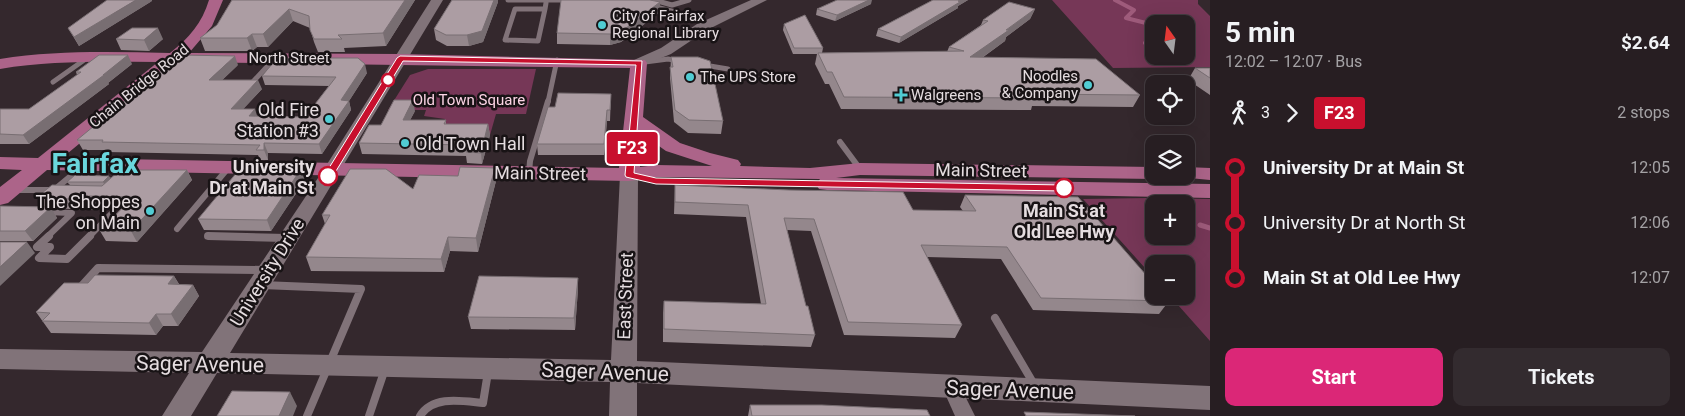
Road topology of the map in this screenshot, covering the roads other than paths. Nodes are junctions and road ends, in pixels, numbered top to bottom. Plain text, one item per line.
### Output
1 (216, 0) edge
2 (437, 0) edge
3 (508, 0) edge
4 (567, 0) edge
5 (654, 0) edge
6 (689, 0) edge
7 (761, 0) edge
8 (546, 4) edge
9 (649, 6) edge
10 (694, 16) joint
11 (88, 57) junction
12 (174, 57) junction
13 (275, 58) junction
14 (400, 58) junction
15 (557, 60) junction
16 (685, 62) edge
17 (639, 63) junction
18 (694, 63) edge
19 (0, 64) edge
20 (728, 68) dead end
21 (53, 82) dead end
22 (249, 86) edge
23 (634, 119) junction
24 (840, 142) dead end
25 (0, 163) edge
26 (43, 163) junction
27 (85, 164) junction
28 (230, 167) junction
29 (333, 168) junction
30 (860, 169) junction
31 (529, 173) junction
32 (1145, 173) edge
33 (1195, 173) edge
34 (1210, 174) edge
35 (630, 175) junction
36 (53, 190) junction
37 (62, 190) edge
38 (1210, 191) edge
39 (5, 194) edge
40 (37, 212) edge
41 (111, 214) dead end
42 (177, 229) dead end
43 (208, 236) dead end
44 (289, 238) junction
45 (28, 247) edge
46 (37, 247) junction
47 (263, 278) junction
48 (78, 290) edge
49 (995, 318) dead end
50 (0, 360) edge
51 (209, 364) junction
52 (329, 366) junction
53 (386, 367) junction
54 (489, 368) junction
55 (624, 371) junction
56 (951, 387) junction
57 (1038, 391) junction
58 (1210, 398) edge
59 (176, 416) edge
60 (307, 416) edge
61 (369, 416) edge
62 (420, 416) edge
63 (623, 416) edge
64 (965, 416) edge

1 - 12 main road, Chain Bridge Road
2 - 14 street, University Drive
3 - 8 lane
4 - 8 lane
5 - 6 lane
7 - 17 street
8 - 8 lane
9 - 10 lane
10 - 17 street
11 - 12 main road, North Street
11 - 19 main road, North Street
11 - 21 lane
12 - 13 main road, North Street
12 - 26 main road, Chain Bridge Road
13 - 14 main road, North Street
13 - 22 lane
14 - 15 main road, North Street
14 - 29 street, University Drive
15 - 17 main road, North Street
15 - 31 lane
16 - 17 lane
17 - 23 main road
18 - 20 lane
23 - 30 main road
23 - 35 main road
24 - 30 lane
25 - 26 main road, Main Street
26 - 27 main road, Main Street
26 - 39 main road, Chain Bridge Road
27 - 28 main road, Main Street
27 - 36 lane
28 - 29 main road, Main Street
28 - 42 lane
29 - 31 main road, Main Street
29 - 44 street, University Drive
30 - 32 main road, Main Street
30 - 35 main road, Main Street
31 - 35 main road, Main Street
33 - 34 main road
35 - 38 main road, Main Street
35 - 55 street, East Street
36 - 37 lane
36 - 39 lane
40 - 46 lane
41 - 46 lane
43 - 44 lane
44 - 47 street, University Drive
45 - 46 lane
47 - 48 lane
47 - 51 street, University Drive
47 - 52 lane
49 - 57 lane
50 - 51 street, Sager Avenue
51 - 52 street, Sager Avenue
51 - 59 street, University Drive
52 - 53 street, Sager Avenue
52 - 60 lane
53 - 54 street, Sager Avenue
53 - 61 lane
54 - 55 street, Sager Avenue
54 - 62 lane
55 - 56 street, Sager Avenue
55 - 63 street, East Street
56 - 57 street, Sager Avenue
56 - 64 street
57 - 58 street, Sager Avenue

